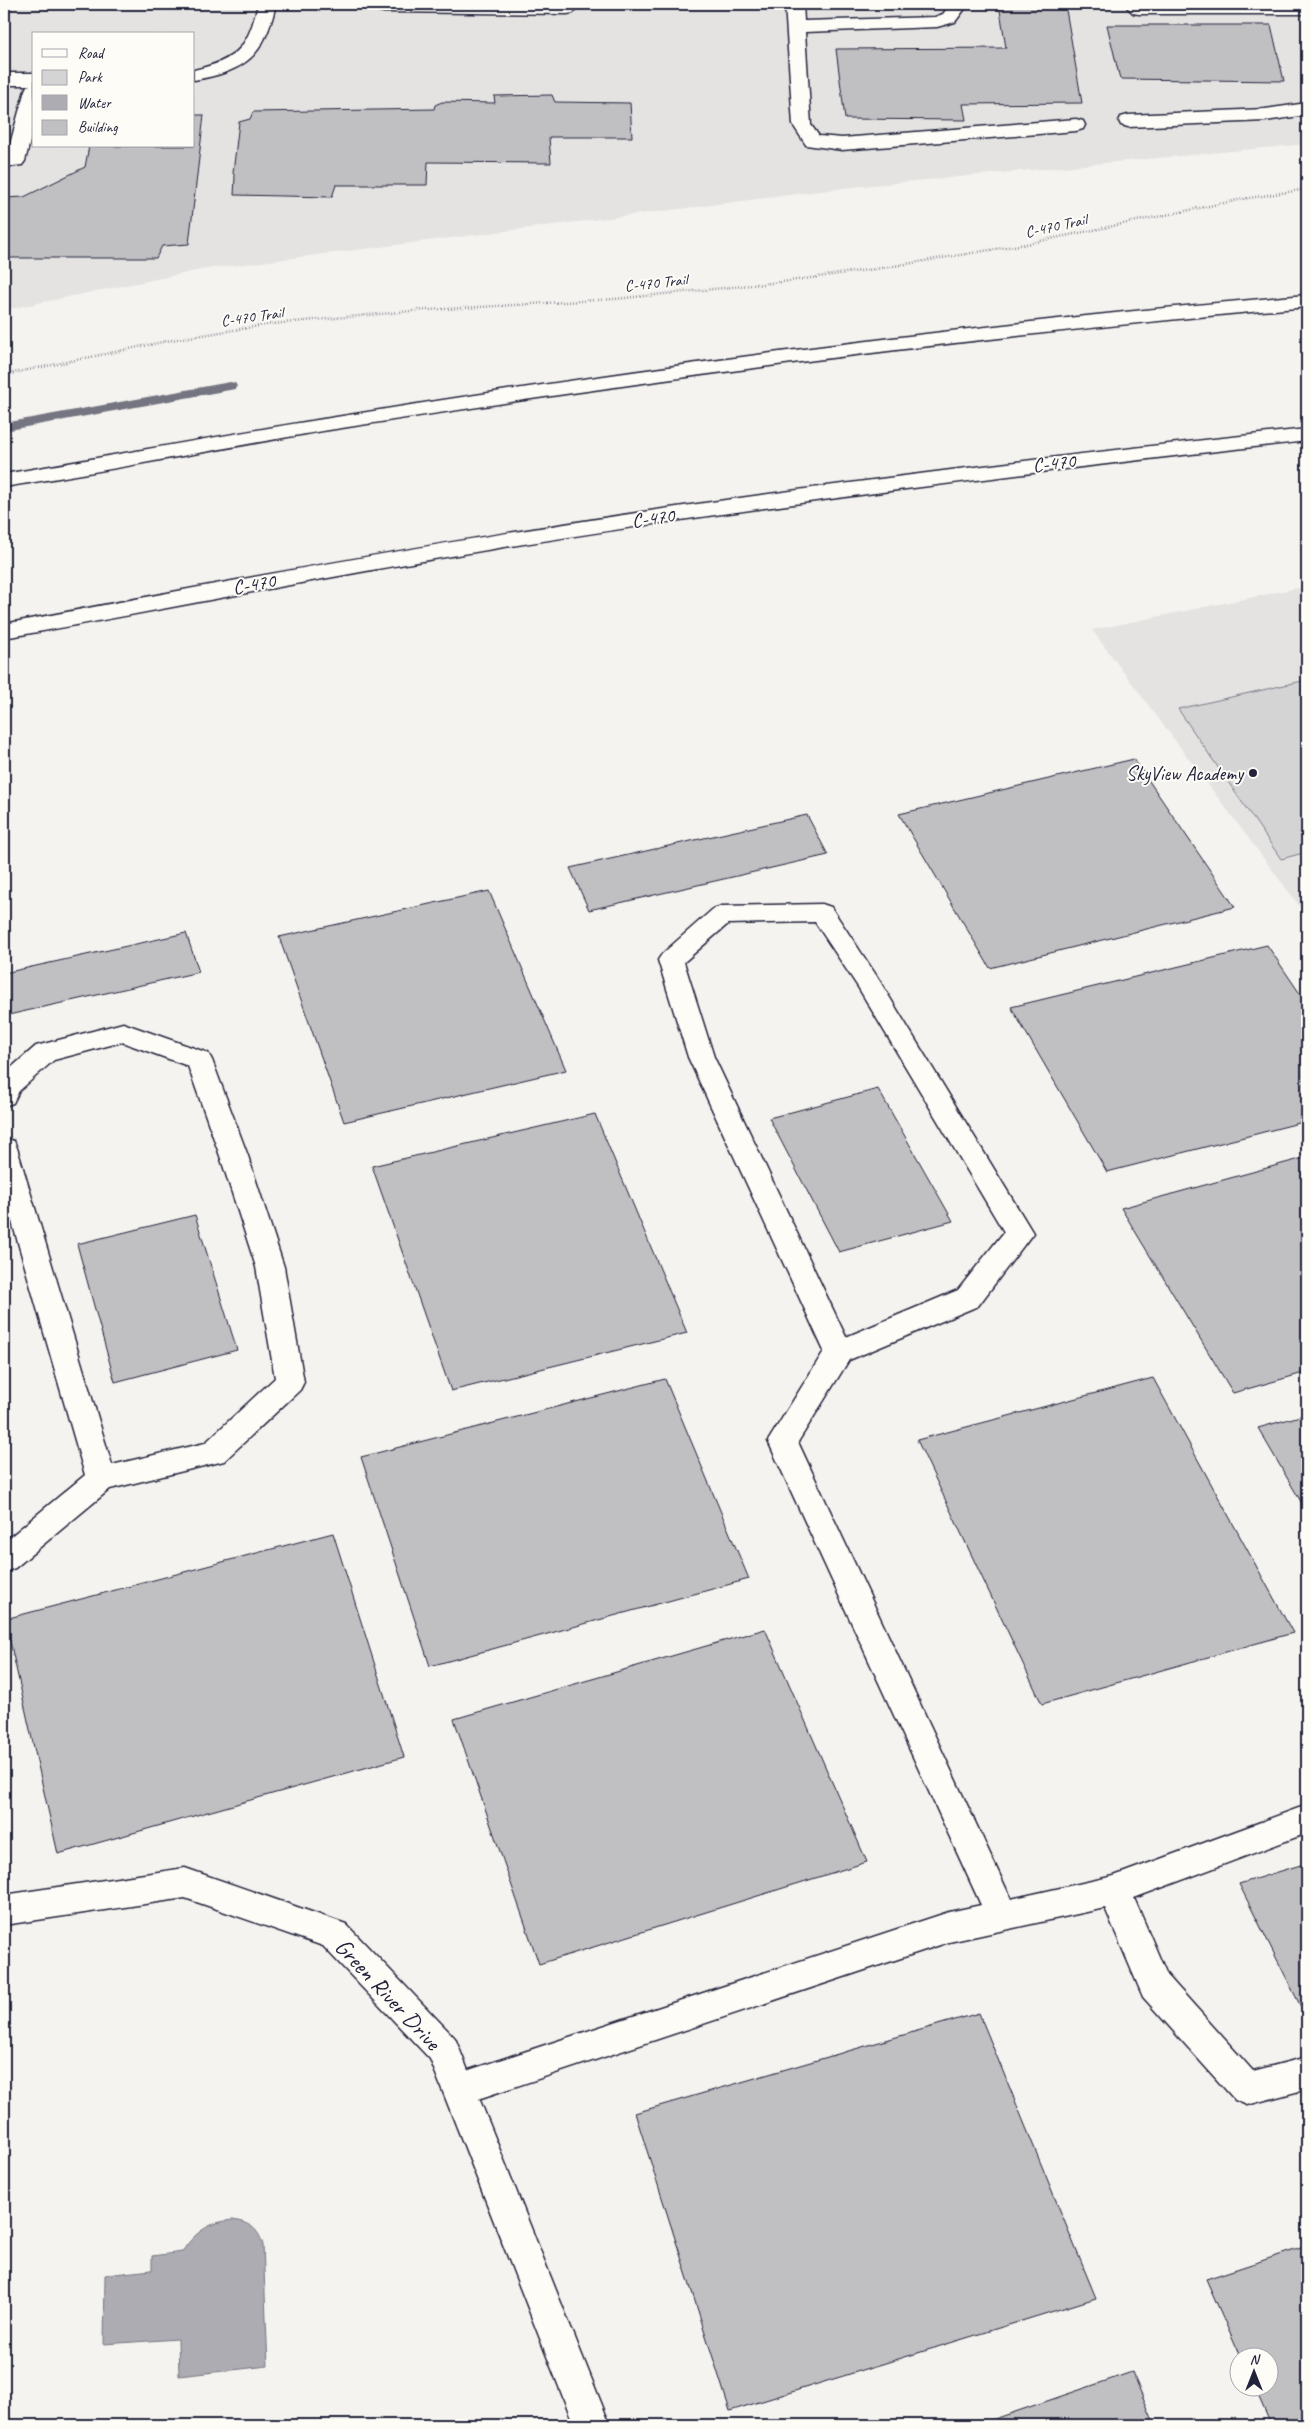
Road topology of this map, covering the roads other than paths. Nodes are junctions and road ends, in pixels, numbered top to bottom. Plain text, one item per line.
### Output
1 (267, 4) edge
2 (371, 4) edge
3 (794, 4) edge
4 (954, 4) edge
5 (1133, 4) edge
6 (567, 9) dead end
7 (1307, 9) edge
8 (795, 27) junction
9 (195, 75) edge
10 (32, 79) edge
11 (4, 80) edge
12 (32, 97) edge
13 (1307, 109) edge
14 (1128, 121) dead end
15 (1076, 125) dead end
16 (4, 161) edge
17 (1307, 301) edge
18 (1307, 436) edge
19 (4, 481) edge
20 (4, 631) edge
21 (4, 1096) edge
22 (4, 1148) edge
23 (839, 1352) junction
24 (101, 1479) junction
25 (4, 1559) edge
26 (1307, 1819) edge
27 (1114, 1891) junction
28 (4, 1910) edge
29 (1002, 1916) junction
30 (1307, 2072) edge
31 (460, 2089) junction
32 (592, 2425) edge

1 - 9 main road
2 - 6 main road
3 - 8 main road
4 - 8 main road
5 - 7 main road
8 - 15 main road
10 - 11 main road
12 - 16 main road
13 - 14 main road
17 - 19 main road
18 - 20 main road, C-470
21 - 24 main road
22 - 24 main road
23 - 23 main road
23 - 29 main road
24 - 25 main road
26 - 27 main road
27 - 29 main road
27 - 30 main road
28 - 31 main road, Green River Drive
29 - 31 main road
31 - 32 main road, Green River Drive

